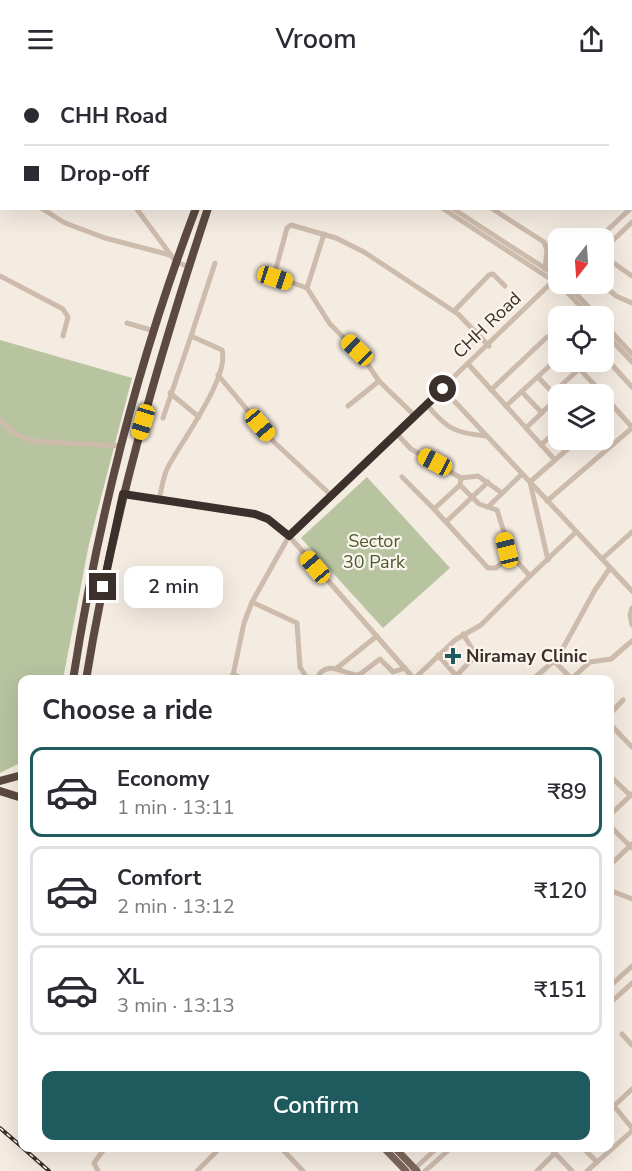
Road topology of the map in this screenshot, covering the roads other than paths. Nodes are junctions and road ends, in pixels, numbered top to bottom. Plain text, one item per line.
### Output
1 (45, 210) edge
2 (137, 210) edge
3 (195, 210) edge
4 (207, 210) edge
5 (445, 210) edge
6 (455, 210) edge
7 (494, 210) edge
8 (629, 210) edge
9 (632, 222) edge
10 (610, 228) edge
11 (324, 234) junction
12 (614, 239) edge
13 (173, 258) junction
14 (215, 263) dead end
15 (614, 263) edge
16 (189, 267) junction
17 (545, 269) junction
18 (548, 272) edge
19 (548, 274) edge
20 (0, 276) edge
21 (632, 276) edge
22 (548, 281) edge
23 (505, 285) dead end
24 (307, 288) junction
25 (573, 294) edge
26 (575, 294) edge
27 (614, 294) edge
28 (632, 303) edge
29 (582, 306) edge
30 (587, 306) edge
31 (454, 311) junction
32 (127, 323) dead end
33 (154, 331) junction
34 (614, 335) edge
35 (63, 336) dead end
36 (191, 336) junction
37 (548, 337) edge
38 (614, 343) edge
39 (489, 346) junction
40 (632, 354) edge
41 (632, 362) edge
42 (468, 364) junction
43 (548, 367) edge
44 (614, 367) edge
45 (572, 372) edge
46 (583, 372) edge
47 (218, 375) junction
48 (537, 377) junction
49 (379, 381) junction
50 (563, 384) edge
51 (592, 384) edge
52 (632, 387) edge
53 (548, 388) edge
54 (443, 389) junction
55 (491, 390) junction
56 (522, 392) junction
57 (170, 393) junction
58 (427, 405) junction
59 (348, 406) dead end
60 (506, 406) junction
61 (548, 407) edge
62 (614, 407) edge
63 (542, 412) junction
64 (415, 416) junction
65 (199, 417) junction
66 (163, 418) dead end
67 (0, 420) edge
68 (632, 427) edge
69 (526, 428) junction
70 (396, 433) junction
71 (486, 436) junction
72 (548, 438) edge
73 (541, 445) junction
74 (120, 446) junction
75 (566, 450) edge
76 (555, 460) junction
77 (522, 474) junction
78 (402, 477) dead end
79 (461, 478) junction
80 (488, 482) junction
81 (530, 482) junction
82 (460, 485) junction
83 (502, 493) junction
84 (123, 494) junction
85 (332, 496) junction
86 (472, 497) junction
87 (159, 499) junction
88 (547, 501) junction
89 (488, 507) junction
90 (434, 509) junction
91 (446, 522) junction
92 (576, 532) junction
93 (632, 532) edge
94 (289, 536) junction
95 (511, 555) junction
96 (602, 559) junction
97 (548, 560) junction
98 (610, 568) junction
99 (530, 576) junction
100 (632, 591) edge
101 (252, 602) junction
102 (632, 608) edge
103 (632, 625) edge
104 (463, 634) junction
105 (377, 636) junction
106 (632, 641) edge
107 (438, 655) junction
108 (554, 661) junction
109 (337, 668) junction
110 (405, 668) junction
111 (74, 675) edge
112 (87, 675) edge
113 (232, 675) edge
114 (305, 675) edge
115 (320, 675) edge
116 (411, 675) edge
117 (418, 675) edge
118 (456, 675) edge
119 (460, 675) edge
120 (538, 675) edge
121 (567, 675) edge
122 (575, 675) edge
123 (623, 700) dead end
124 (614, 710) edge
125 (614, 728) edge
126 (631, 744) edge
127 (18, 776) edge
128 (614, 779) edge
129 (0, 781) edge
130 (0, 791) edge
131 (631, 794) edge
132 (18, 797) edge
133 (614, 811) edge
134 (614, 830) edge
135 (631, 846) edge
136 (614, 861) edge
137 (614, 892) edge
138 (632, 899) edge
139 (632, 966) edge
140 (614, 982) edge
141 (632, 983) edge
142 (614, 999) edge
143 (622, 1034) dead end
144 (632, 1045) edge
145 (632, 1089) edge
146 (632, 1117) edge
147 (627, 1122) junction
148 (632, 1130) edge
149 (614, 1146) edge
150 (102, 1152) edge
151 (216, 1152) edge
152 (285, 1152) edge
153 (388, 1152) edge
154 (398, 1152) edge
155 (433, 1152) edge
156 (446, 1152) edge
157 (587, 1152) edge
158 (608, 1152) edge
159 (555, 1153) joint
160 (597, 1162) junction
161 (414, 1170) edge
162 (98, 1171) edge
163 (197, 1171) edge
164 (303, 1171) edge
165 (406, 1171) edge
166 (425, 1171) edge
167 (537, 1171) edge
168 (572, 1171) edge
169 (587, 1171) edge

1 - 13 street
2 - 13 street
3 - 13 highway
4 - 16 highway
5 - 19 street
6 - 17 street
7 - 17 street
8 - 10 street
9 - 12 street
11 - 24 street
11 - 24 street
11 - 31 street
13 - 16 street
13 - 33 highway
14 - 36 street
15 - 21 street
16 - 84 highway
17 - 18 street
20 - 35 street
22 - 39 street, CHH Road
23 - 31 street
24 - 49 street
25 - 29 street
26 - 30 street
27 - 28 street
31 - 39 street
32 - 33 street
33 - 74 highway
34 - 40 street
36 - 47 street
36 - 57 street
37 - 55 street
38 - 41 street
39 - 42 street, CHH Road
42 - 54 street, CHH Road
42 - 55 street
43 - 48 street
44 - 52 street
45 - 50 street
46 - 51 street
47 - 65 street
47 - 85 street
48 - 53 street
48 - 56 street
49 - 59 street
49 - 64 street
54 - 58 street, CHH Road
54 - 71 street
55 - 60 street
56 - 60 street
56 - 63 street
57 - 65 street
57 - 66 street
58 - 64 street, CHH Road
58 - 71 street
60 - 69 street
61 - 63 street
62 - 68 street
63 - 69 street
64 - 70 street, CHH Road
65 - 87 street
67 - 74 street
68 - 88 street
69 - 73 street
70 - 79 street
70 - 85 street, CHH Road
71 - 77 street
72 - 73 street
73 - 76 street
74 - 111 highway
75 - 76 street
76 - 81 street
77 - 81 street
77 - 83 street
78 - 90 street
79 - 80 street
79 - 82 street
80 - 83 street
80 - 86 street
81 - 88 street
81 - 97 street
82 - 86 street
82 - 90 street
83 - 89 street
84 - 87 street
84 - 112 highway
85 - 94 street, CHH Road
86 - 89 street
86 - 91 street
87 - 94 street
88 - 92 street
89 - 95 street
90 - 91 street
91 - 95 street
92 - 96 street
92 - 97 street
93 - 96 street
94 - 101 street, CHH Road
94 - 105 street
95 - 99 street
96 - 98 street
97 - 99 street
98 - 100 street
98 - 108 street
99 - 104 street
101 - 113 street, CHH Road
101 - 114 street
102 - 103 street
104 - 107 street
104 - 119 street
105 - 109 street
105 - 110 street
106 - 122 street
107 - 117 street
107 - 118 street
108 - 120 street
108 - 121 street
109 - 110 street
109 - 115 street
110 - 116 street
123 - 124 street
125 - 126 street
127 - 129 highway
128 - 131 street
130 - 132 highway
131 - 133 street
134 - 135 street
135 - 136 street
137 - 138 street
139 - 140 street
141 - 142 street
143 - 144 street
145 - 147 street
146 - 147 street
147 - 148 street
148 - 149 street
150 - 162 street
151 - 163 street
152 - 164 street
153 - 165 main road
154 - 161 main road
155 - 161 street
156 - 166 street
157 - 160 street
158 - 160 street
159 - 167 street
159 - 168 street
160 - 169 street

